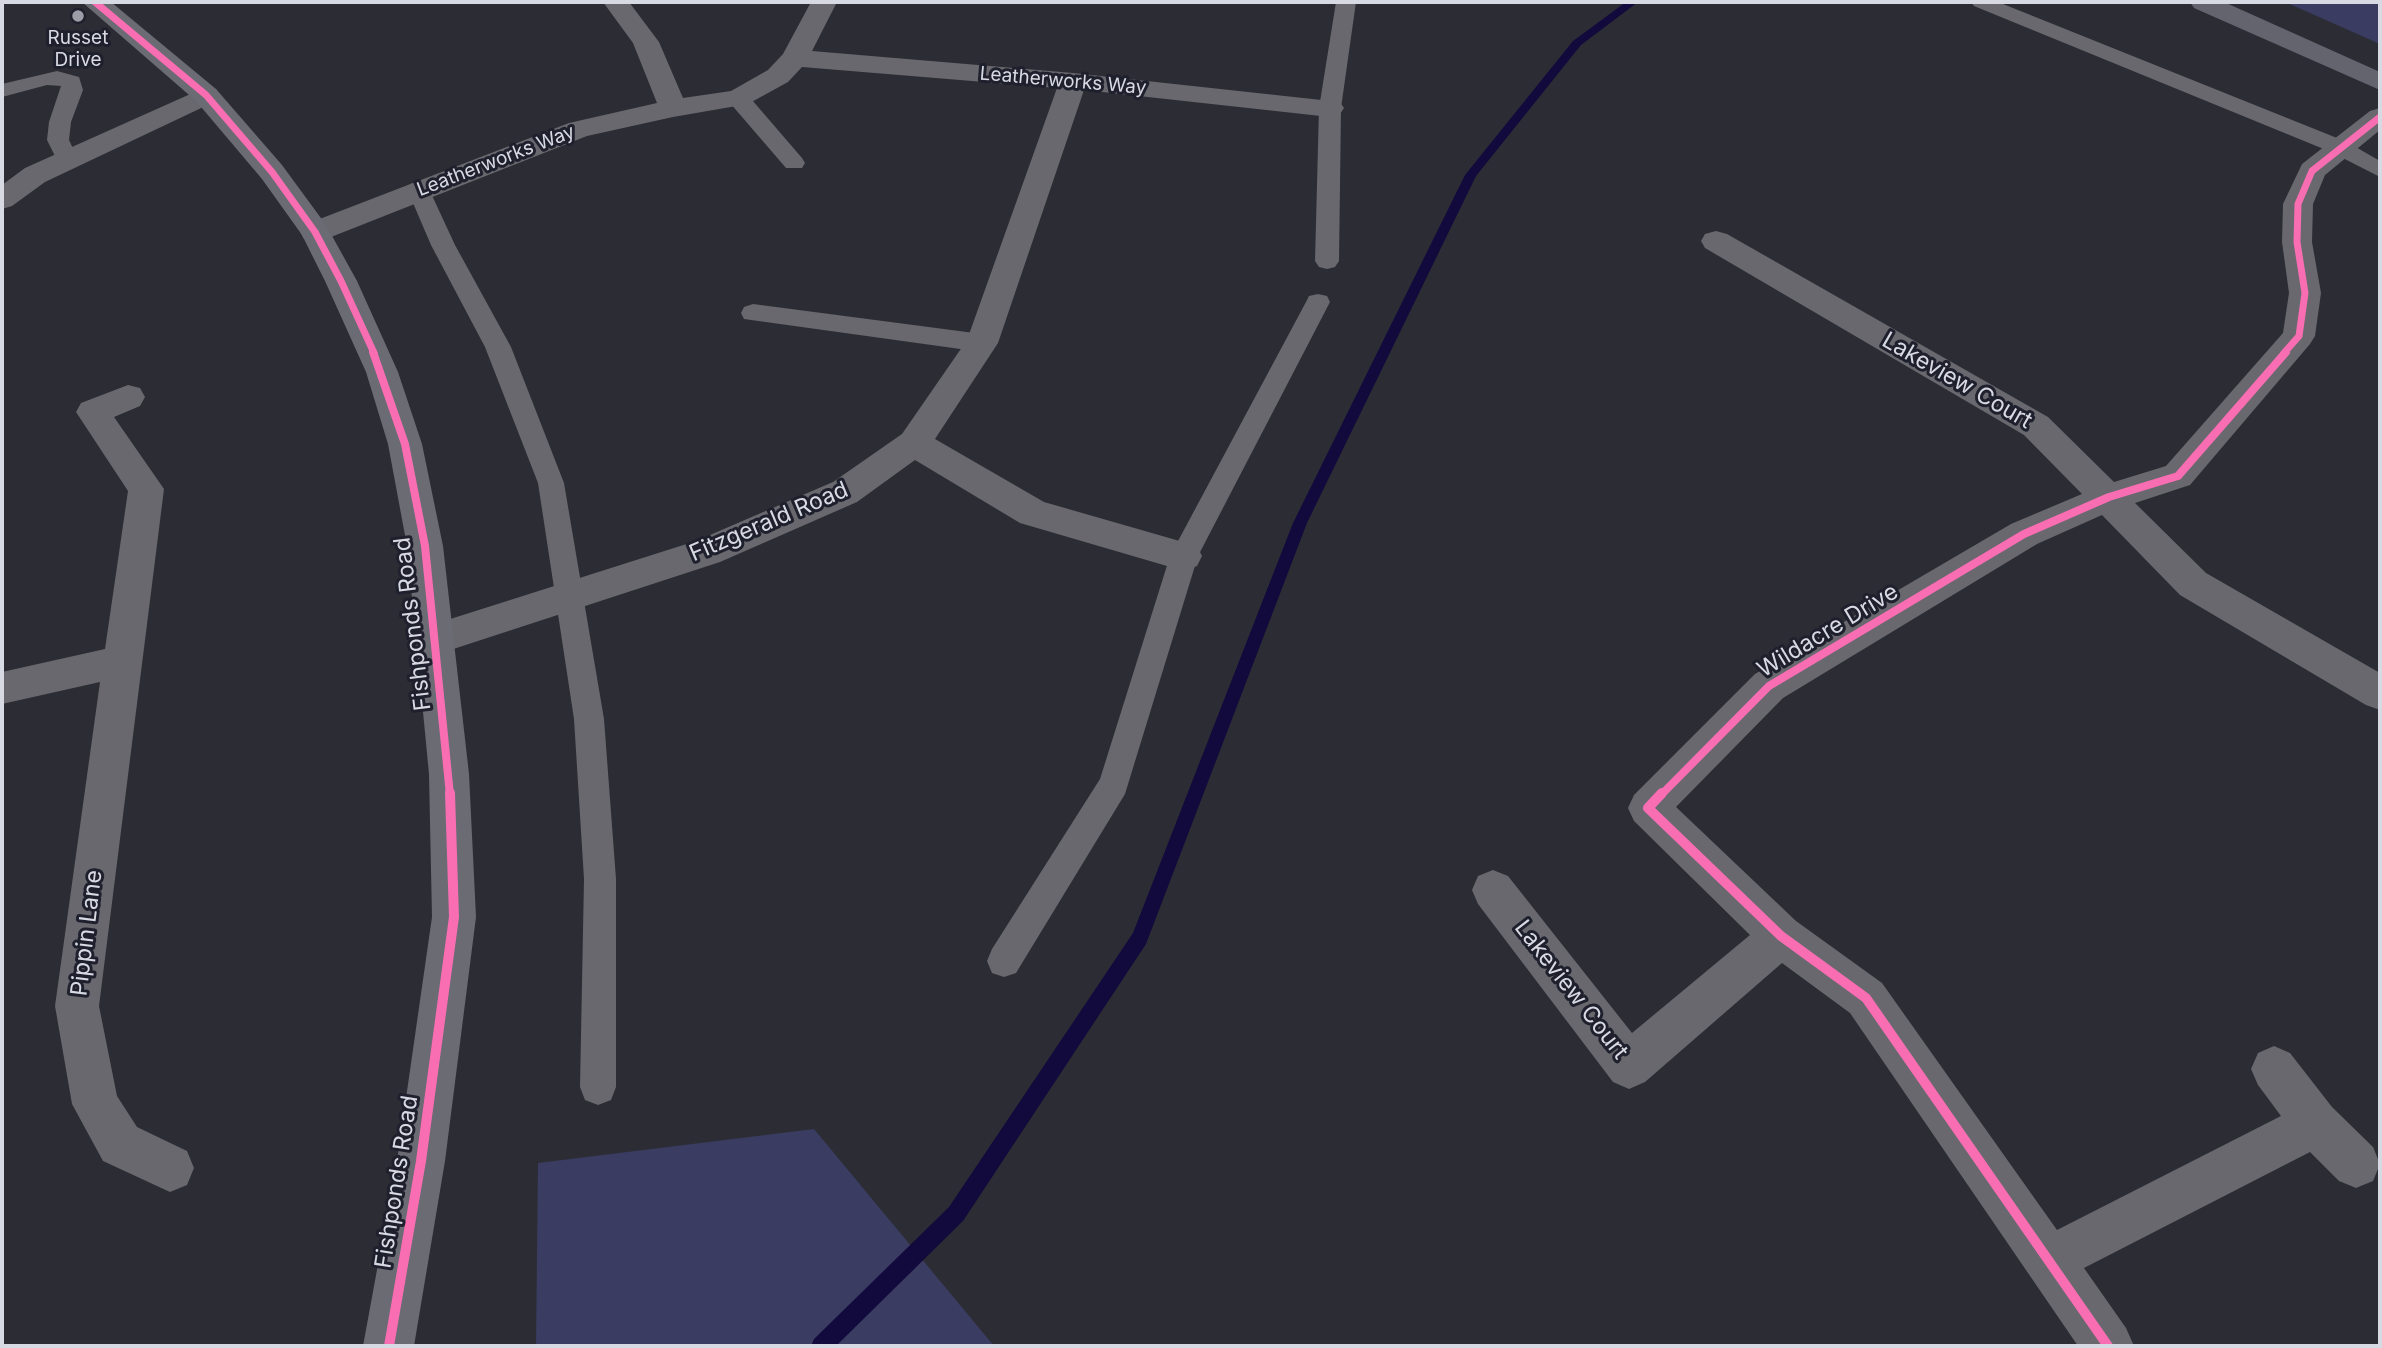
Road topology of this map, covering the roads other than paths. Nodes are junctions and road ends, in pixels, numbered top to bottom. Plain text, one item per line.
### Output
1 (95, 2) edge
2 (616, 2) edge
3 (824, 2) edge
4 (1346, 2) edge
5 (1981, 2) edge
6 (2203, 2) edge
7 (796, 58) junction
8 (1073, 81) junction
9 (2380, 82) edge
10 (2, 90) edge
11 (206, 95) junction
12 (738, 98) junction
13 (673, 108) junction
14 (1330, 108) junction
15 (2380, 117) edge
16 (2339, 147) junction
17 (67, 159) junction
18 (794, 163) dead end
19 (2380, 170) edge
20 (418, 189) junction
21 (2, 199) edge
22 (315, 232) junction
23 (1716, 241) dead end
24 (1326, 261) dead end
25 (1318, 302) dead end
26 (753, 313) dead end
27 (982, 343) junction
28 (128, 397) dead end
29 (914, 443) junction
30 (2109, 496) junction
31 (1184, 556) junction
32 (570, 595) junction
33 (435, 639) junction
34 (122, 660) junction
35 (2, 688) edge
36 (2380, 693) edge
37 (1493, 890) dead end
38 (1781, 936) junction
39 (1004, 961) dead end
40 (2274, 1069) dead end
41 (598, 1087) dead end
42 (2315, 1124) junction
43 (2356, 1164) dead end
44 (170, 1168) dead end
45 (2049, 1259) junction
46 (389, 1346) edge
47 (2109, 1346) edge

1 - 11 street, Fishponds Road
2 - 13 street
3 - 7 street, Leatherworks Way
4 - 14 lane
5 - 16 lane
6 - 9 main road
7 - 8 street, Leatherworks Way
7 - 12 street, Leatherworks Way
8 - 14 street, Leatherworks Way
8 - 27 street, Fitzgerald Road
10 - 17 lane
11 - 17 street
11 - 22 street, Fishponds Road
12 - 13 street, Leatherworks Way
12 - 18 lane
13 - 20 street, Leatherworks Way
14 - 24 lane
15 - 16 street
16 - 19 lane
16 - 30 street
17 - 21 street
20 - 22 street, Leatherworks Way
20 - 32 lane
22 - 33 street, Fishponds Road
23 - 30 street, Lakeview Court
25 - 31 lane
26 - 27 lane
27 - 29 street, Fitzgerald Road
28 - 34 street, Pippin Lane
29 - 31 street
29 - 32 street, Fitzgerald Road
30 - 36 street, Lakeview Court
30 - 38 street, Wildacre Drive
31 - 39 lane
32 - 33 street, Fitzgerald Road
32 - 41 lane
33 - 46 street, Fishponds Road
34 - 35 street
34 - 44 street, Pippin Lane
37 - 38 street, Lakeview Court
38 - 45 street
40 - 42 street
42 - 43 street
42 - 45 street
45 - 47 street

